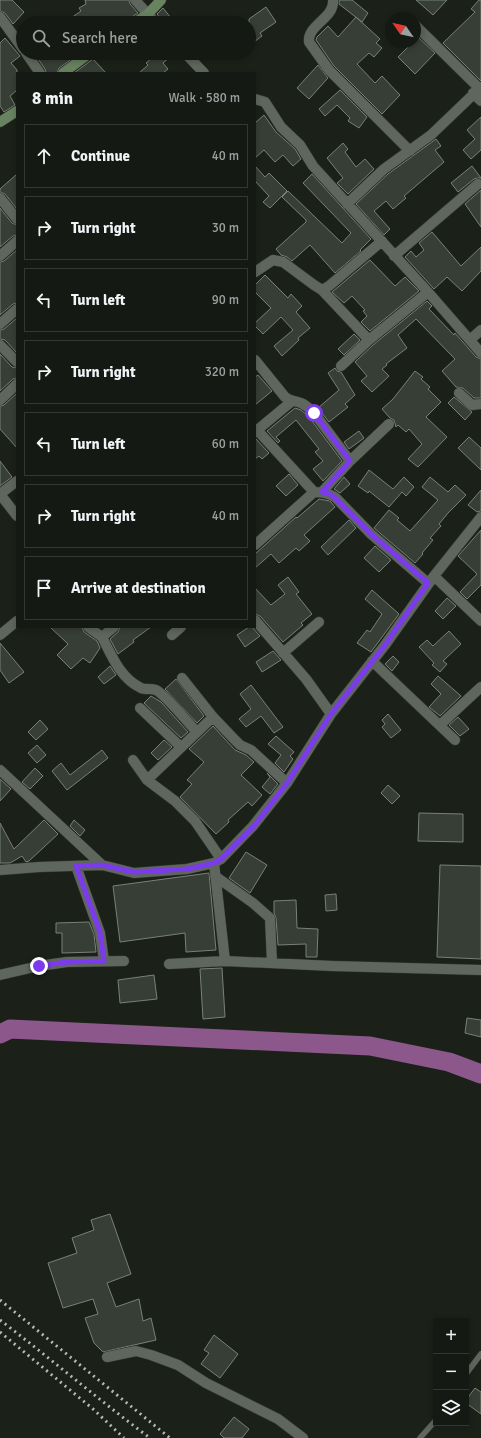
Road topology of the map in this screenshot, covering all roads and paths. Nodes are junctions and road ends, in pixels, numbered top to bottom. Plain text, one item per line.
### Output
1 (134, 0) edge
2 (161, 0) edge
3 (333, 0) edge
4 (148, 14) junction
5 (145, 16) edge
6 (0, 17) edge
7 (421, 31) edge
8 (16, 39) edge
9 (31, 60) edge
10 (81, 60) edge
11 (192, 60) edge
12 (39, 72) edge
13 (64, 72) edge
14 (203, 72) edge
15 (478, 89) edge
16 (256, 98) edge
17 (481, 101) edge
18 (16, 112) edge
19 (0, 122) edge
20 (410, 151) junction
21 (478, 184) dead end
22 (0, 198) edge
23 (347, 204) junction
24 (16, 218) edge
25 (382, 241) junction
26 (16, 242) edge
27 (0, 256) edge
28 (394, 256) junction
29 (256, 271) edge
30 (322, 290) junction
31 (428, 292) junction
32 (16, 311) edge
33 (0, 324) edge
34 (481, 330) edge
35 (369, 340) junction
36 (470, 340) junction
37 (0, 345) edge
38 (481, 353) edge
39 (16, 361) edge
40 (256, 361) edge
41 (341, 366) dead end
42 (16, 385) edge
43 (459, 393) dead end
44 (0, 400) edge
45 (291, 402) junction
46 (481, 404) edge
47 (389, 424) dead end
48 (256, 431) edge
49 (350, 461) junction
50 (16, 482) edge
51 (318, 492) junction
52 (0, 494) edge
53 (16, 515) edge
54 (481, 516) edge
55 (256, 544) edge
56 (431, 580) junction
57 (480, 617) edge
58 (256, 621) edge
59 (16, 622) edge
60 (319, 622) dead end
61 (89, 628) edge
62 (113, 628) edge
63 (180, 628) edge
64 (172, 634) dead end
65 (0, 635) edge
66 (102, 637) junction
67 (283, 653) junction
68 (372, 661) junction
69 (182, 678) dead end
70 (481, 687) edge
71 (140, 708) dead end
72 (331, 714) junction
73 (213, 717) junction
74 (440, 725) junction
75 (197, 732) junction
76 (455, 740) dead end
77 (181, 747) junction
78 (133, 760) dead end
79 (0, 770) edge
80 (147, 780) junction
81 (287, 783) junction
82 (217, 861) junction
83 (102, 865) junction
84 (76, 866) junction
85 (0, 870) edge
86 (215, 876) junction
87 (104, 961) junction
88 (124, 961) dead end
89 (225, 961) junction
90 (272, 963) junction
91 (169, 964) dead end
92 (481, 970) edge
93 (0, 975) edge
94 (481, 1354) edge
95 (107, 1357) dead end
96 (469, 1370) edge
97 (433, 1423) edge
98 (304, 1438) edge
99 (420, 1438) edge

1 - 4 street
2 - 4 main road
3 - 20 street
4 - 5 main road
6 - 8 street
7 - 15 street
9 - 12 street
10 - 13 main road
11 - 14 street
15 - 17 street
15 - 20 street
16 - 23 street
18 - 19 main road
20 - 23 street
21 - 28 street
22 - 24 street
23 - 25 street
25 - 28 street
25 - 30 street
26 - 27 street
28 - 31 street
29 - 30 street
30 - 35 street
31 - 35 street
31 - 36 street
32 - 33 street
34 - 36 street
35 - 41 street
36 - 38 street
37 - 39 street
40 - 45 street
42 - 44 street
43 - 46 street
45 - 48 street
45 - 49 street
47 - 49 street
48 - 51 street
49 - 51 street
50 - 52 street
51 - 55 street
51 - 56 street
52 - 53 street
54 - 56 street
56 - 57 street
56 - 68 street
58 - 67 street
59 - 65 street
60 - 67 street
61 - 66 street
62 - 66 street
63 - 64 street
66 - 75 street
67 - 72 street
68 - 72 street
68 - 74 street
69 - 73 street
70 - 74 street
71 - 77 street
72 - 81 street
73 - 75 street
73 - 81 street
74 - 76 street
75 - 77 street
77 - 80 street
78 - 80 street
79 - 83 street
80 - 82 street
81 - 82 street
82 - 83 street
82 - 86 street
83 - 84 street
84 - 85 street
84 - 87 street
86 - 89 street
86 - 90 street
87 - 88 street
87 - 93 street
89 - 90 street
89 - 91 street
90 - 92 street
94 - 96 lane
95 - 98 street
97 - 99 lane

